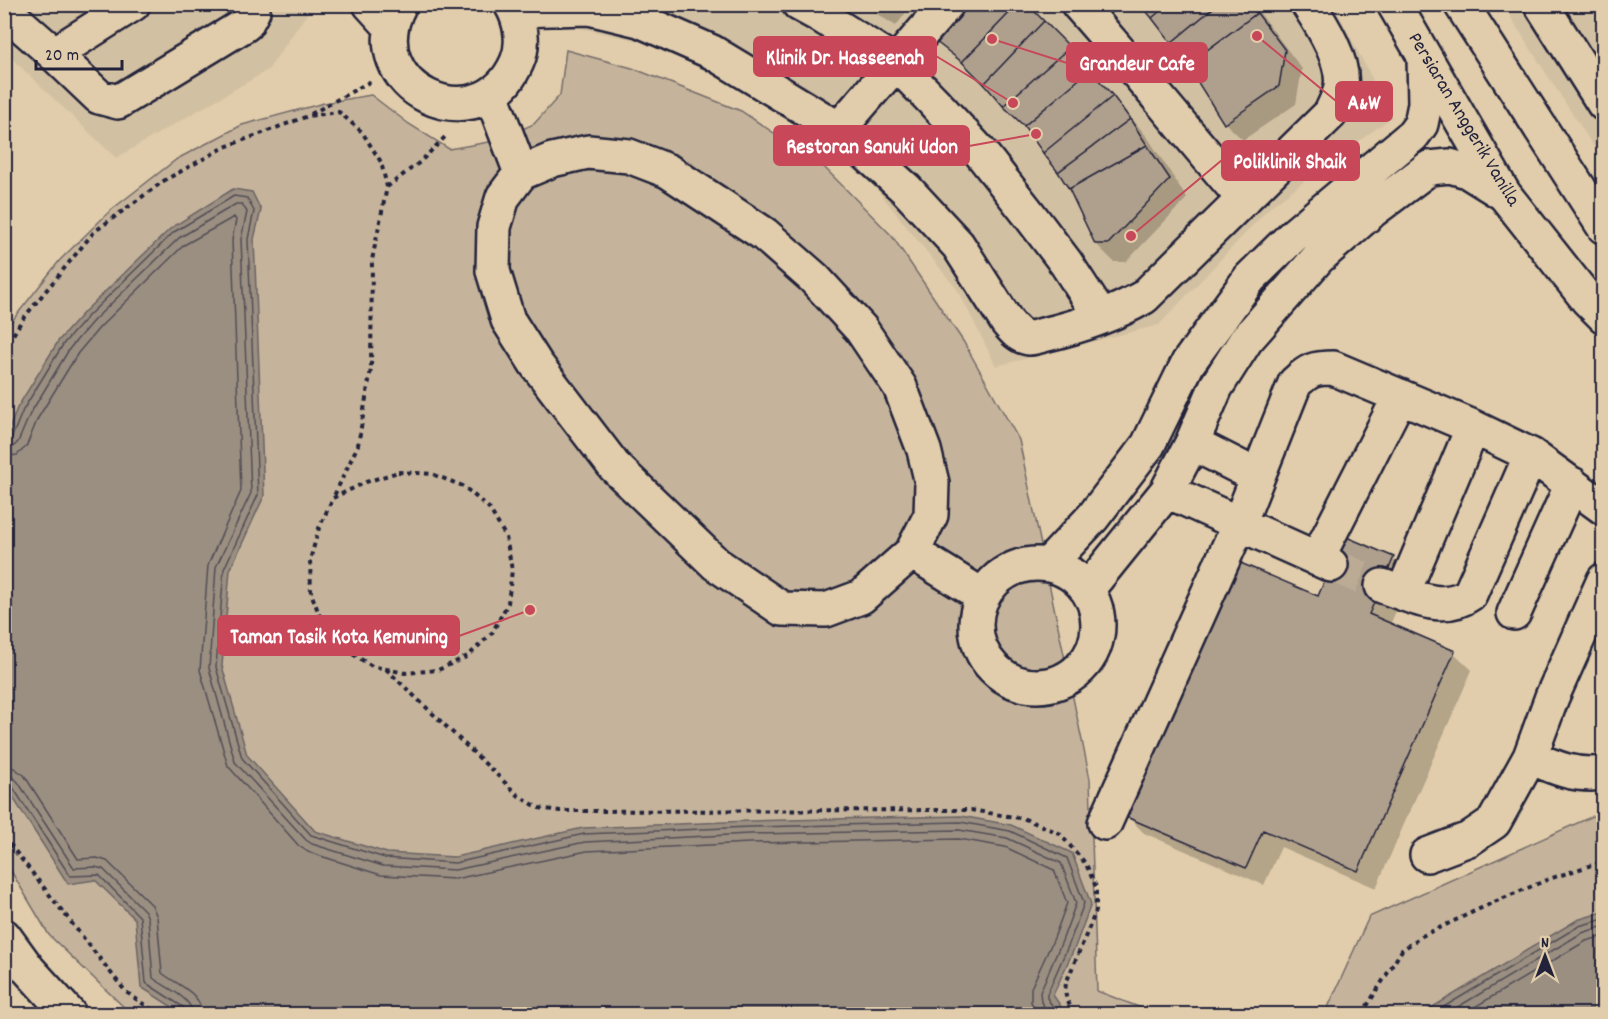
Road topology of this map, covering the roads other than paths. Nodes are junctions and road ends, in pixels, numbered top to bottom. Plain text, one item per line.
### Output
1 (133, 4) edge
2 (250, 4) edge
3 (799, 4) edge
4 (947, 4) edge
5 (1078, 4) edge
6 (1308, 4) edge
7 (1394, 4) edge
8 (1461, 4) edge
9 (1541, 4) edge
10 (589, 6) edge
11 (513, 7) edge
12 (4, 10) edge
13 (387, 12) edge
14 (54, 54) junction
15 (1424, 57) junction
16 (896, 63) junction
17 (1594, 67) edge
18 (478, 99) junction
19 (1604, 104) edge
20 (839, 129) junction
21 (521, 173) junction
22 (1504, 194) junction
23 (1244, 199) junction
24 (1604, 227) edge
25 (1604, 316) edge
26 (1101, 317) junction
27 (1400, 396) junction
28 (1473, 427) junction
29 (1192, 443) junction
30 (1531, 455) junction
31 (1257, 476) junction
32 (1572, 484) junction
33 (1167, 491) junction
34 (1604, 508) edge
35 (1239, 524) junction
36 (912, 552) junction
37 (1048, 565) junction
38 (1604, 580) edge
39 (1087, 590) junction
40 (983, 596) junction
41 (1514, 613) dead end
42 (1530, 757) junction
43 (1604, 773) edge
44 (1105, 823) dead end
45 (1428, 855) dead end
46 (4, 936) edge
47 (69, 1014) edge

1 - 14 street
2 - 14 street
3 - 16 street
4 - 16 street
5 - 23 street
6 - 23 street
7 - 15 street, Persiaran Anggerik Vanilla
8 - 24 street
9 - 17 street
10 - 11 street
10 - 20 street
11 - 18 street
12 - 14 street
13 - 18 street
15 - 22 street, Persiaran Anggerik Vanilla
15 - 37 street
16 - 20 street
16 - 26 street
17 - 19 street
18 - 21 street
20 - 26 street
21 - 36 street
21 - 36 street
22 - 25 street, Persiaran Anggerik Vanilla
22 - 29 street
23 - 26 street
27 - 28 street
27 - 31 street
27 - 35 street
28 - 30 street
28 - 30 street
29 - 31 street
29 - 33 street
30 - 32 street
31 - 35 street
32 - 34 street
32 - 41 street
33 - 35 street
33 - 39 street
35 - 44 street
36 - 40 street
37 - 39 street
37 - 40 street
38 - 42 street
39 - 40 street
42 - 43 street
42 - 45 street
46 - 47 street

